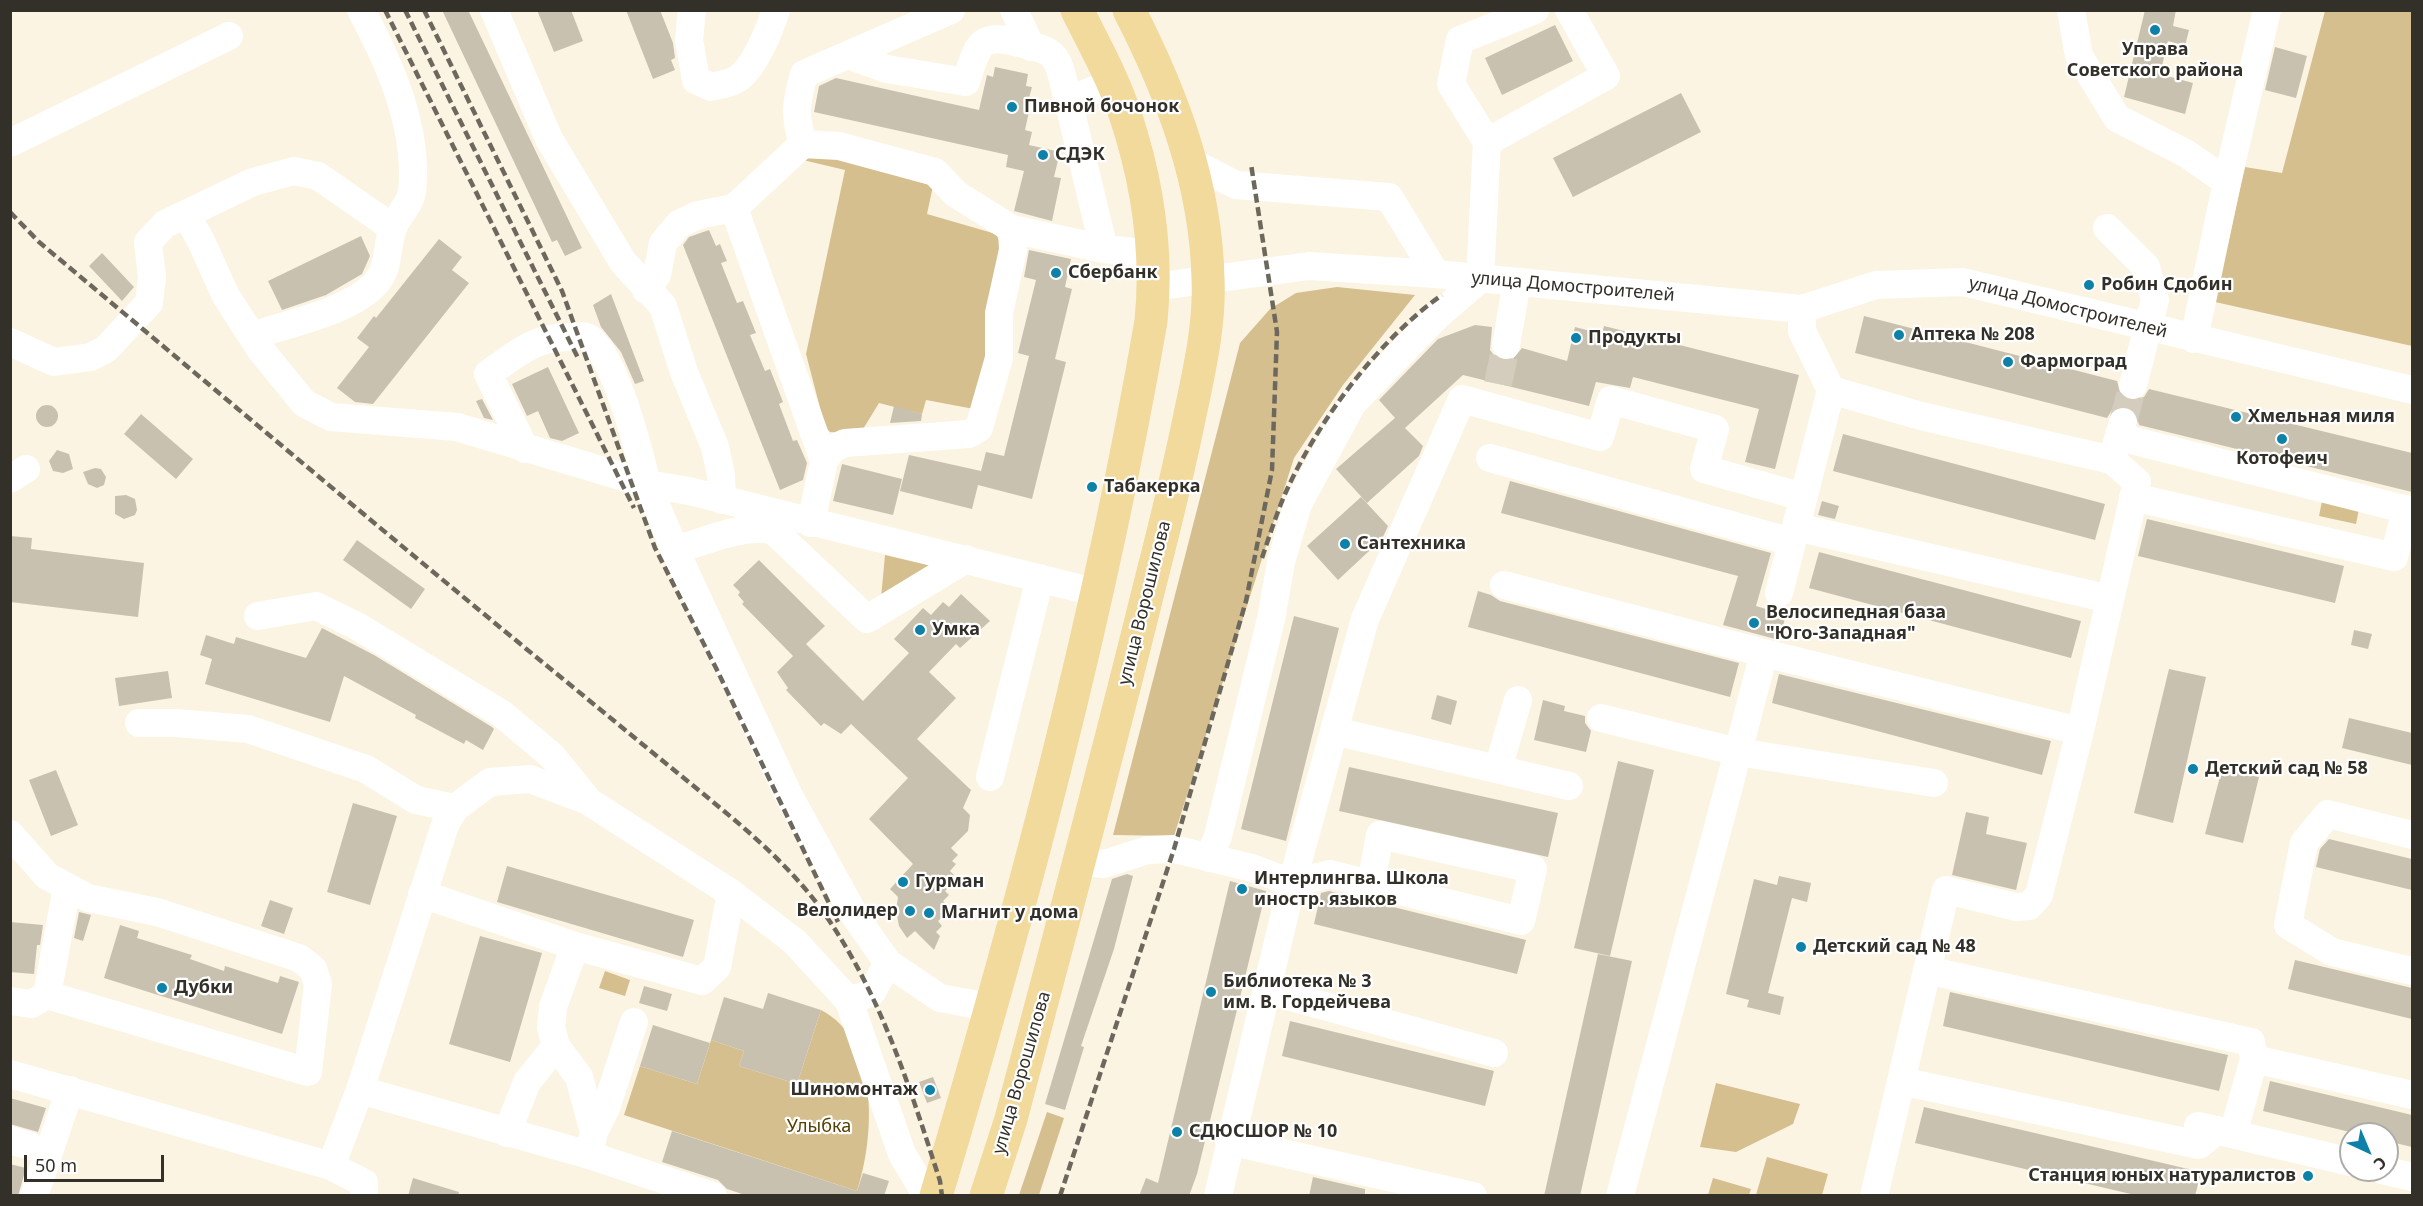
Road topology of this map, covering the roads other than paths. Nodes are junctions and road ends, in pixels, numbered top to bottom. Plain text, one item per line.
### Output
1 (361, 10) edge
2 (494, 10) edge
3 (692, 10) edge
4 (776, 10) edge
5 (951, 10) edge
6 (1014, 10) edge
7 (1077, 10) edge
8 (1129, 10) edge
9 (1535, 10) edge
10 (1569, 10) edge
11 (2071, 10) edge
12 (2267, 10) edge
13 (230, 36) dead end
14 (1031, 47) junction
15 (848, 55) junction
16 (1113, 83) junction
17 (1068, 100) junction
18 (1487, 142) junction
19 (10, 143) edge
20 (803, 144) junction
21 (1191, 162) junction
22 (2227, 182) junction
23 (734, 208) junction
24 (186, 214) junction
25 (393, 228) junction
26 (2107, 228) dead end
27 (1012, 229) junction
28 (1104, 249) junction
29 (1153, 254) junction
30 (1436, 274) junction
31 (1209, 279) junction
32 (1480, 279) junction
33 (1517, 282) junction
34 (1154, 287) junction
35 (646, 290) junction
36 (1802, 309) junction
37 (2148, 328) junction
38 (252, 336) junction
39 (2194, 339) junction
40 (10, 342) edge
41 (1506, 345) tunnel mouth
42 (2133, 385) tunnel mouth
43 (1831, 390) junction
44 (2412, 390) edge
45 (2118, 440) junction
46 (525, 449) junction
47 (1490, 458) dead end
48 (824, 461) junction
49 (647, 484) junction
50 (1803, 497) junction
51 (2133, 497) junction
52 (722, 500) junction
53 (2409, 510) edge
54 (811, 523) junction
55 (1794, 535) junction
56 (675, 550) junction
57 (966, 559) junction
58 (1040, 578) junction
59 (1504, 585) dead end
60 (1098, 593) junction
61 (1779, 593) dead end
62 (2110, 599) junction
63 (258, 616) dead end
64 (1764, 653) junction
65 (1518, 700) dead end
66 (1601, 718) dead end
67 (139, 723) dead end
68 (1334, 730) junction
69 (2080, 731) junction
70 (1738, 752) junction
71 (1498, 769) junction
72 (990, 777) dead end
73 (1934, 783) dead end
74 (1569, 786) dead end
75 (588, 801) junction
76 (455, 808) junction
77 (10, 834) edge
78 (2412, 835) edge
79 (1209, 858) junction
80 (1079, 862) junction
81 (1292, 883) junction
82 (1371, 884) junction
83 (68, 887) junction
84 (731, 893) junction
85 (422, 894) junction
86 (575, 946) junction
87 (888, 963) junction
88 (1927, 970) junction
89 (2412, 971) edge
90 (1266, 990) junction
91 (47, 995) junction
92 (10, 1001) edge
93 (849, 1001) junction
94 (989, 1007) junction
95 (634, 1022) dead end
96 (556, 1046) junction
97 (1494, 1053) dead end
98 (2254, 1059) junction
99 (10, 1074) edge
100 (1901, 1081) junction
101 (360, 1089) junction
102 (70, 1090) junction
103 (2412, 1095) edge
104 (507, 1132) junction
105 (2225, 1132) junction
106 (1229, 1141) junction
107 (591, 1144) junction
108 (2339, 1159) edge
109 (331, 1166) junction
110 (628, 1183) edge
111 (34, 1196) edge
112 (364, 1196) edge
113 (713, 1196) edge
114 (927, 1196) edge
115 (936, 1196) edge
116 (986, 1196) edge
117 (1218, 1196) edge
118 (1473, 1196) edge
119 (1620, 1196) edge
120 (1874, 1196) edge

1 - 25 street
2 - 35 street
3 - 4 street
5 - 15 street
6 - 14 street
7 - 16 main road
8 - 21 main road, улица Ворошилова
9 - 18 street
10 - 18 street
11 - 22 street
12 - 22 street
13 - 19 street
14 - 15 street
14 - 17 street
15 - 20 street
16 - 17 street
16 - 29 main road
17 - 28 street
18 - 32 street
20 - 23 street
20 - 27 street
21 - 30 street
21 - 31 main road, улица Ворошилова
22 - 39 street
23 - 35 street
23 - 48 street
24 - 25 street
24 - 38 street
24 - 40 street
25 - 38 street
26 - 37 street
27 - 28 street
27 - 48 street
28 - 29 street
29 - 34 main road
30 - 31 street, улица Домостроителей
30 - 32 street, улица Домостроителей
31 - 34 street, улица Домостроителей
31 - 80 main road, улица Ворошилова
32 - 33 street, улица Домостроителей
32 - 79 street
33 - 36 street, улица Домостроителей
33 - 41 street
34 - 60 main road
35 - 52 street
36 - 37 street, улица Домостроителей
36 - 43 street
37 - 39 street, улица Домостроителей
37 - 42 street
38 - 46 street
39 - 44 street, улица Домостроителей
43 - 45 street
43 - 50 street
45 - 51 street
45 - 53 street
46 - 49 street
46 - 49 street
47 - 55 street
48 - 54 street
49 - 52 street
49 - 56 street
50 - 55 street
50 - 68 street
51 - 53 street
51 - 62 street
52 - 54 street
54 - 57 street
55 - 61 street
55 - 62 street
56 - 57 street
56 - 87 street
57 - 58 street
58 - 60 street
58 - 72 street
59 - 64 street
60 - 94 main road
62 - 69 street
63 - 75 street
64 - 69 street
64 - 70 street
65 - 71 street
66 - 70 street
67 - 76 street
68 - 71 street
68 - 81 street
69 - 88 street
70 - 73 street
70 - 119 street
71 - 74 street
75 - 76 street
75 - 84 street
76 - 85 street
77 - 83 street
78 - 89 street
79 - 80 street
79 - 81 street
80 - 116 main road, улица Ворошилова
81 - 82 street
81 - 90 street
82 - 82 street
83 - 91 street
83 - 91 street
84 - 86 street
84 - 93 street
85 - 86 street
85 - 101 street
86 - 96 street
87 - 93 street
87 - 94 street
88 - 98 street
88 - 100 street
90 - 97 street
90 - 106 street
91 - 92 street
93 - 114 street
94 - 115 main road
95 - 107 street
96 - 104 street
96 - 107 street
98 - 103 street
98 - 105 street
99 - 102 street
100 - 105 street
100 - 120 street
101 - 104 street
101 - 109 street
102 - 109 street
102 - 111 street
104 - 107 street
105 - 108 street
106 - 117 street
106 - 118 street
107 - 110 street
109 - 112 street
110 - 113 street

